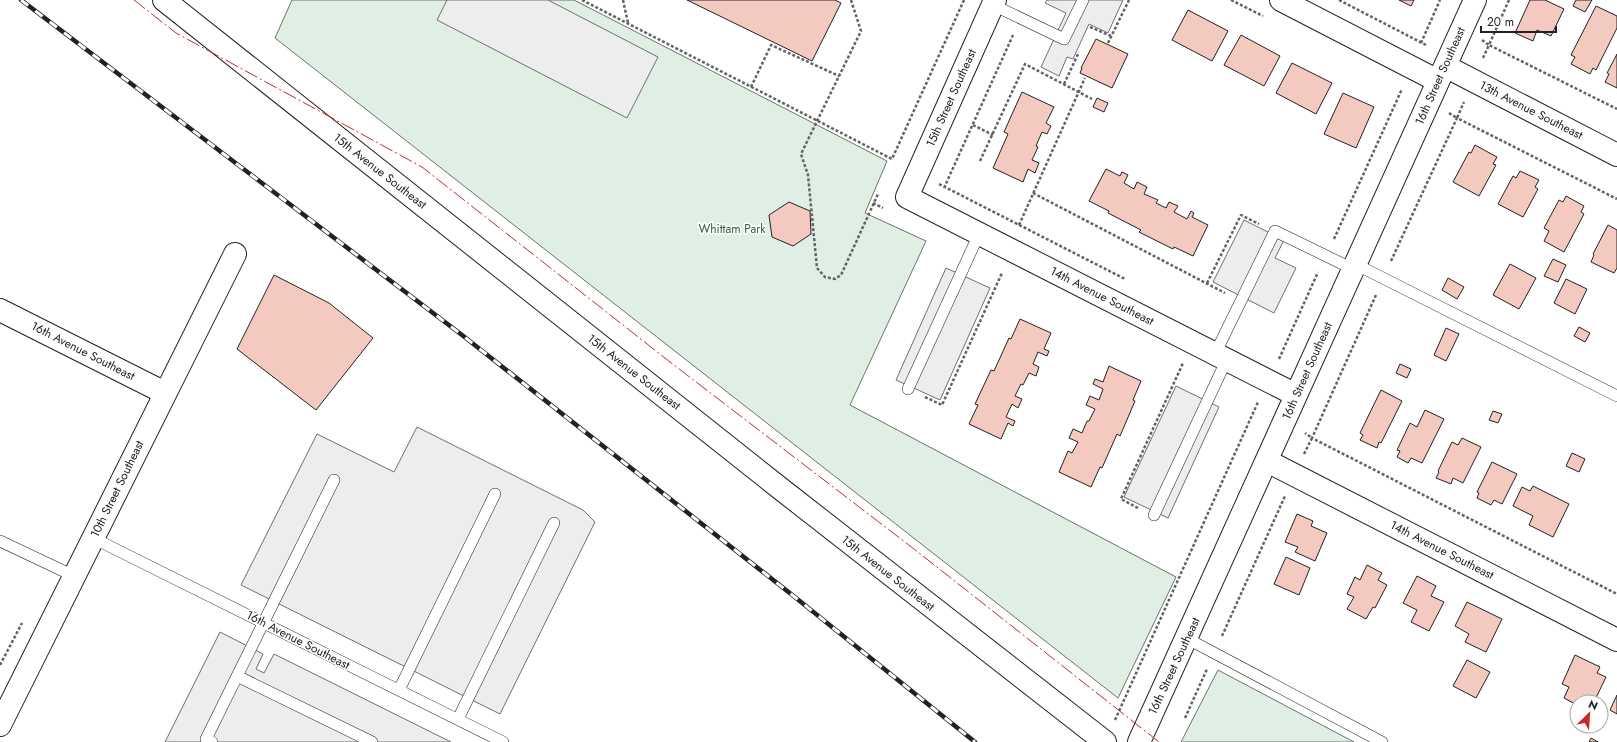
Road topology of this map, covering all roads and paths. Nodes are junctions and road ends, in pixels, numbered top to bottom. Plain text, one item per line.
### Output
1 (164, 0) edge
2 (582, 0) edge
3 (623, 0) edge
4 (851, 0) edge
5 (964, 0) edge
6 (1083, 0) edge
7 (1129, 0) edge
8 (1281, 0) edge
9 (1339, 0) edge
10 (1440, 0) edge
11 (1475, 0) edge
12 (1510, 0) edge
13 (994, 3) edge
14 (1021, 18) junction
15 (628, 24) junction
16 (1087, 34) dead end
17 (1111, 36) junction
18 (1478, 38) dead end
19 (1421, 42) junction
20 (1108, 43) dead end
21 (1426, 45) dead end
22 (1489, 45) junction
23 (1419, 46) dead end
24 (1080, 48) dead end
25 (1482, 61) dead end
26 (1442, 74) junction
27 (839, 76) junction
28 (1085, 78) dead end
29 (1064, 84) junction
30 (1403, 86) dead end
31 (751, 87) junction
32 (1079, 92) junction
33 (1092, 99) dead end
34 (1464, 102) dead end
35 (1617, 109) edge
36 (1445, 111) dead end
37 (1457, 118) junction
38 (817, 121) junction
39 (973, 125) junction
40 (993, 135) junction
41 (1617, 154) edge
42 (980, 161) dead end
43 (1033, 193) junction
44 (878, 194) dead end
45 (942, 194) dead end
46 (907, 197) joint
47 (1617, 199) edge
48 (873, 203) junction
49 (883, 208) dead end
50 (1018, 228) dead end
51 (1274, 231) junction
52 (979, 234) junction
53 (234, 254) dead end
54 (1326, 256) junction
55 (1354, 266) junction
56 (1004, 270) dead end
57 (1383, 278) junction
58 (1207, 283) junction
59 (1241, 301) junction
60 (0, 310) edge
61 (1221, 356) junction
62 (1183, 363) dead end
63 (1277, 363) dead end
64 (908, 389) joint
65 (165, 393) junction
66 (1296, 395) junction
67 (1617, 396) edge
68 (1258, 402) dead end
69 (1303, 432) dead end
70 (1312, 438) junction
71 (1267, 460) junction
72 (1294, 475) junction
73 (334, 480) dead end
74 (495, 494) dead end
75 (1285, 496) dead end
76 (1154, 515) joint
77 (554, 524) dead end
78 (93, 538) junction
79 (0, 541) edge
80 (74, 576) junction
81 (1617, 594) edge
82 (263, 622) junction
83 (1186, 638) junction
84 (1617, 640) edge
85 (1214, 653) junction
86 (237, 676) junction
87 (399, 690) junction
88 (1185, 718) dead end
89 (458, 720) junction
90 (0, 725) edge
91 (212, 742) edge
92 (372, 742) edge
93 (503, 742) edge
94 (1105, 742) edge
95 (1139, 742) edge
96 (1382, 742) edge

1 - 94 street, 15th Avenue Southeast
2 - 15 path
3 - 15 path
4 - 27 path
5 - 38 path
6 - 14 lane
7 - 17 path
8 - 26 street, 13th Avenue Southeast
9 - 19 path
10 - 19 path
11 - 26 street, 16th Street Southeast
12 - 22 path
13 - 14 lane
13 - 46 street, 15th Street Southeast
14 - 39 path
15 - 31 path
16 - 17 path
17 - 20 path
18 - 22 path
19 - 21 path
19 - 23 path
22 - 25 path
22 - 35 path
24 - 29 path
26 - 41 street, 13th Avenue Southeast
26 - 55 street, 16th Street Southeast
27 - 31 path
27 - 38 path
28 - 32 path
29 - 32 path
29 - 40 path
30 - 54 path
31 - 38 path
32 - 33 path
32 - 43 path
34 - 37 path
36 - 37 path
37 - 47 path
37 - 57 path
38 - 48 path
39 - 40 path
39 - 45 path
40 - 42 path
43 - 50 path
43 - 58 path
44 - 48 path
46 - 52 street, 14th Avenue Southeast
48 - 49 path
51 - 54 lane
51 - 58 path
51 - 59 lane
52 - 61 street, 14th Avenue Southeast
52 - 64 lane
53 - 65 street, 10th Street Southeast
54 - 55 lane
54 - 63 path
55 - 57 lane
55 - 66 street, 16th Street Southeast
56 - 64 path
57 - 67 lane
57 - 70 path
58 - 59 path
59 - 61 lane
60 - 65 street, 16th Avenue Southeast
61 - 66 street, 14th Avenue Southeast
61 - 76 lane
62 - 76 path
65 - 78 street, 10th Street Southeast
66 - 71 street, 16th Street Southeast
68 - 94 path
69 - 70 path
70 - 72 path
70 - 81 path
71 - 72 street, 14th Avenue Southeast
71 - 83 street, 16th Street Southeast
72 - 84 street, 14th Avenue Southeast
73 - 82 lane
74 - 87 lane
75 - 85 path
77 - 89 lane
78 - 80 street, 10th Street Southeast
78 - 82 lane, 16th Avenue Southeast
79 - 80 lane
80 - 90 street, 10th Street Southeast
82 - 86 lane
82 - 87 lane, 16th Avenue Southeast
83 - 85 lane
83 - 95 street, 16th Street Southeast
85 - 88 path
85 - 96 lane
86 - 91 lane
86 - 92 lane
87 - 89 lane, 16th Avenue Southeast
89 - 93 lane, 16th Avenue Southeast

